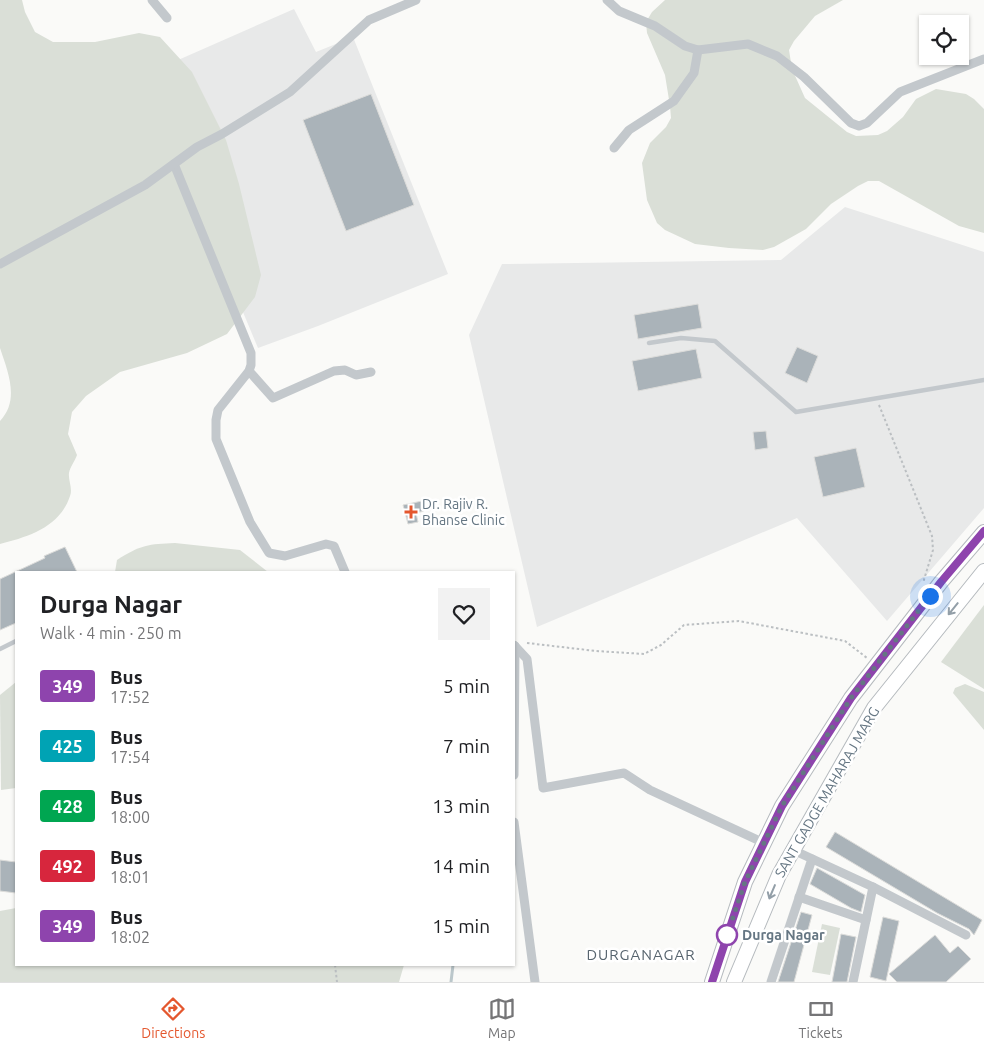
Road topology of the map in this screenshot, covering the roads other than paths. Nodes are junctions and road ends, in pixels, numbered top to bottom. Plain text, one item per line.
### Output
1 (152, 0) edge
2 (416, 0) edge
3 (607, 0) edge
4 (167, 18) dead end
5 (698, 50) junction
6 (984, 59) edge
7 (614, 148) dead end
8 (174, 164) junction
9 (0, 264) edge
10 (649, 343) dead end
11 (249, 371) junction
12 (371, 372) dead end
13 (984, 380) edge
14 (984, 532) edge
15 (344, 571) edge
16 (984, 571) edge
17 (15, 642) edge
18 (515, 645) edge
19 (0, 649) edge
20 (515, 830) edge
21 (764, 843) junction
22 (793, 850) junction
23 (812, 859) junction
24 (874, 887) junction
25 (799, 897) junction
26 (866, 920) junction
27 (966, 935) dead end
28 (535, 982) edge
29 (712, 982) edge
30 (734, 982) edge
31 (771, 982) edge
32 (853, 982) edge

1 - 4 street
2 - 8 street
3 - 5 street
5 - 6 street
5 - 7 street
8 - 9 street
8 - 11 street
10 - 13 lane
11 - 12 street
11 - 15 street
14 - 21 main road
16 -> 22 main road, SANT GADGE MAHARAJ MARG
17 - 19 lane
18 - 21 street
20 - 28 street
21 - 29 main road
22 - 23 street
22 -> 30 main road, SANT GADGE MAHARAJ MARG
23 - 24 street
23 - 25 street
24 - 26 street
24 - 27 street
25 - 26 street
25 - 31 street
26 - 32 street

